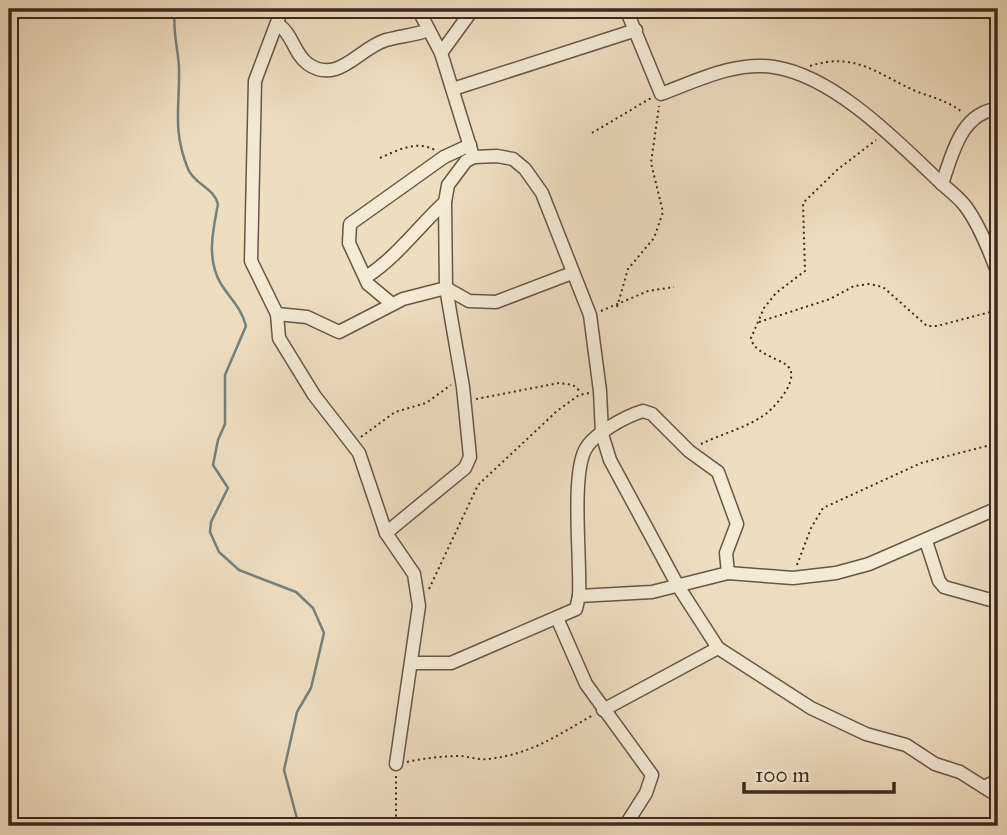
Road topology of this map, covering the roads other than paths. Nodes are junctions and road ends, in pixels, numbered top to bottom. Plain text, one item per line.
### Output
1 (282, 9) edge
2 (418, 9) edge
3 (473, 9) edge
4 (626, 9) edge
5 (279, 24) junction
6 (429, 30) junction
7 (636, 30) junction
8 (441, 52) junction
9 (453, 89) junction
10 (998, 108) edge
11 (472, 151) junction
12 (942, 184) junction
13 (445, 202) junction
14 (572, 273) junction
15 (998, 274) edge
16 (366, 277) junction
17 (446, 288) junction
18 (392, 304) junction
19 (277, 314) junction
20 (602, 434) junction
21 (998, 508) edge
22 (386, 533) junction
23 (926, 541) junction
24 (729, 573) junction
25 (678, 586) junction
26 (579, 596) junction
27 (998, 602) edge
28 (557, 618) junction
29 (718, 648) junction
30 (412, 663) junction
31 (603, 710) junction
32 (396, 764) road end
33 (998, 780) edge
34 (984, 787) junction
35 (998, 796) edge
36 (625, 826) edge

1 - 5 street
2 - 6 street
3 - 8 street
4 - 7 street
5 - 6 street
5 - 19 street
6 - 8 street
7 - 9 street
7 - 12 street
8 - 9 street
9 - 11 street
10 - 12 street
11 - 13 street
11 - 14 street
11 - 16 street
12 - 15 street
13 - 16 street
13 - 17 street
14 - 17 street
14 - 20 street
16 - 18 street
17 - 18 street
17 - 22 street
18 - 19 street
19 - 22 street
20 - 24 street
20 - 25 street
20 - 26 street
21 - 23 street
22 - 30 street
23 - 24 street
23 - 27 street
24 - 25 street
25 - 26 street
25 - 29 street
26 - 28 street
28 - 30 street
28 - 31 street
29 - 31 street
29 - 34 street
30 - 32 street
31 - 36 street
33 - 34 street
34 - 35 street

